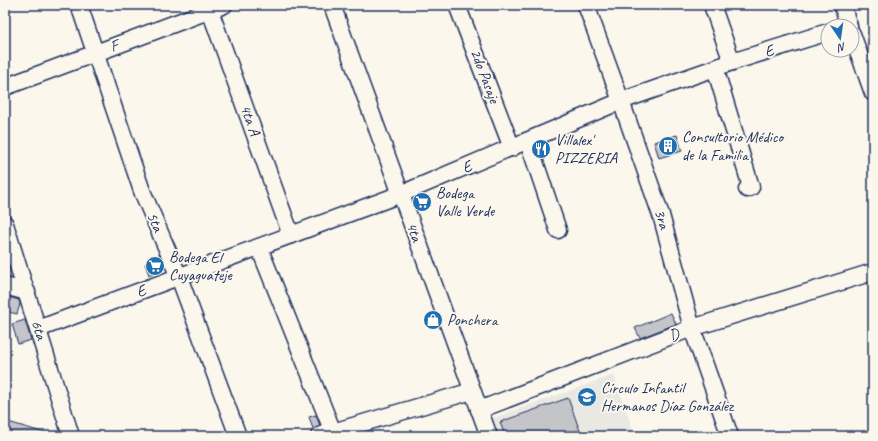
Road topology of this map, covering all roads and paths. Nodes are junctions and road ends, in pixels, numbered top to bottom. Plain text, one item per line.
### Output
1 (79, 5) edge
2 (332, 5) edge
3 (457, 5) edge
4 (586, 5) edge
5 (712, 5) edge
6 (842, 5) edge
7 (214, 7) edge
8 (846, 18) edge
9 (820, 34) edge
10 (95, 53) junction
11 (860, 56) edge
12 (732, 62) junction
13 (715, 68) junction
14 (5, 87) edge
15 (873, 93) edge
16 (621, 101) junction
17 (528, 141) junction
18 (512, 148) junction
19 (747, 188) dead end
20 (401, 194) junction
21 (5, 224) edge
22 (558, 230) dead end
23 (291, 235) junction
24 (259, 247) junction
25 (873, 272) edge
26 (179, 277) junction
27 (5, 286) edge
28 (27, 292) junction
29 (692, 328) junction
30 (38, 329) junction
31 (472, 392) junction
32 (479, 410) junction
33 (326, 434) edge
34 (72, 436) edge
35 (238, 436) edge
36 (488, 436) edge
37 (730, 436) edge

1 - 10 street, 5ta
2 - 20 street, 4ta
3 - 18 street, 2do Pasaje
4 - 16 street, 3ra
5 - 12 street
6 - 8 street
7 - 10 street, F
7 - 23 street, 4ta A
9 - 12 street, E
10 - 14 street, F
10 - 26 street, 5ta
11 - 15 street
12 - 13 street, E
13 - 16 street, E
13 - 19 street
16 - 17 street, E
16 - 29 street, 3ra
17 - 18 street, E
17 - 22 street
18 - 20 street, E
20 - 23 street, E
20 - 31 street, 4ta
21 - 28 street, 6ta
23 - 24 street, E
24 - 26 street, E
24 - 33 street
25 - 29 street, D
26 - 30 street, E
26 - 35 street, 5ta
27 - 28 street
28 - 30 street, 6ta
29 - 32 street, D
29 - 37 street, 3ra
30 - 34 street, 6ta
31 - 32 street, 4ta
31 - 33 street
32 - 36 street, 4ta

